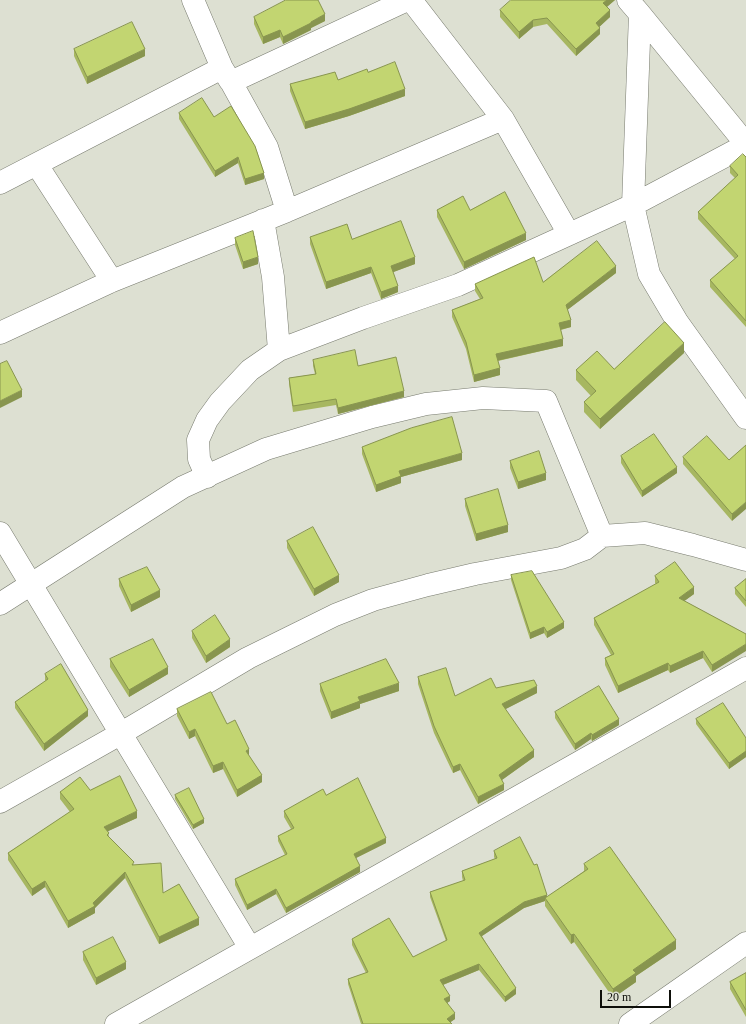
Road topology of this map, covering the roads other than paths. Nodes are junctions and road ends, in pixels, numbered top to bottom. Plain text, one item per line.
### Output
1 (193, 0) edge
2 (407, 0) edge
3 (411, 0) edge
4 (633, 4) edge
5 (226, 75) junction
6 (503, 119) junction
7 (746, 144) edge
8 (37, 165) junction
9 (0, 183) edge
10 (633, 205) junction
11 (287, 211) junction
12 (263, 220) junction
13 (569, 234) junction
14 (112, 281) junction
15 (0, 333) edge
16 (279, 350) junction
17 (746, 418) edge
18 (207, 476) junction
19 (0, 533) edge
20 (602, 536) junction
21 (746, 560) edge
22 (30, 584) junction
23 (0, 604) edge
24 (746, 668) edge
25 (120, 734) junction
26 (0, 802) edge
27 (746, 943) edge
28 (250, 948) junction
29 (116, 1024) edge
30 (630, 1024) edge

1 - 5 street
2 - 5 street
3 - 6 street
4 - 7 street
4 - 10 street
5 - 8 street
5 - 11 street
6 - 11 street
6 - 13 street
7 - 10 street
8 - 9 street
8 - 14 street
10 - 13 street
10 - 17 street
11 - 12 street
12 - 14 street
12 - 16 street
13 - 16 street
14 - 15 street
16 - 18 street
18 - 20 street
18 - 22 street
19 - 22 street
20 - 21 street
20 - 25 street
22 - 23 street
22 - 25 street
24 - 28 street
25 - 26 street
25 - 28 street
27 - 30 street
28 - 29 street

